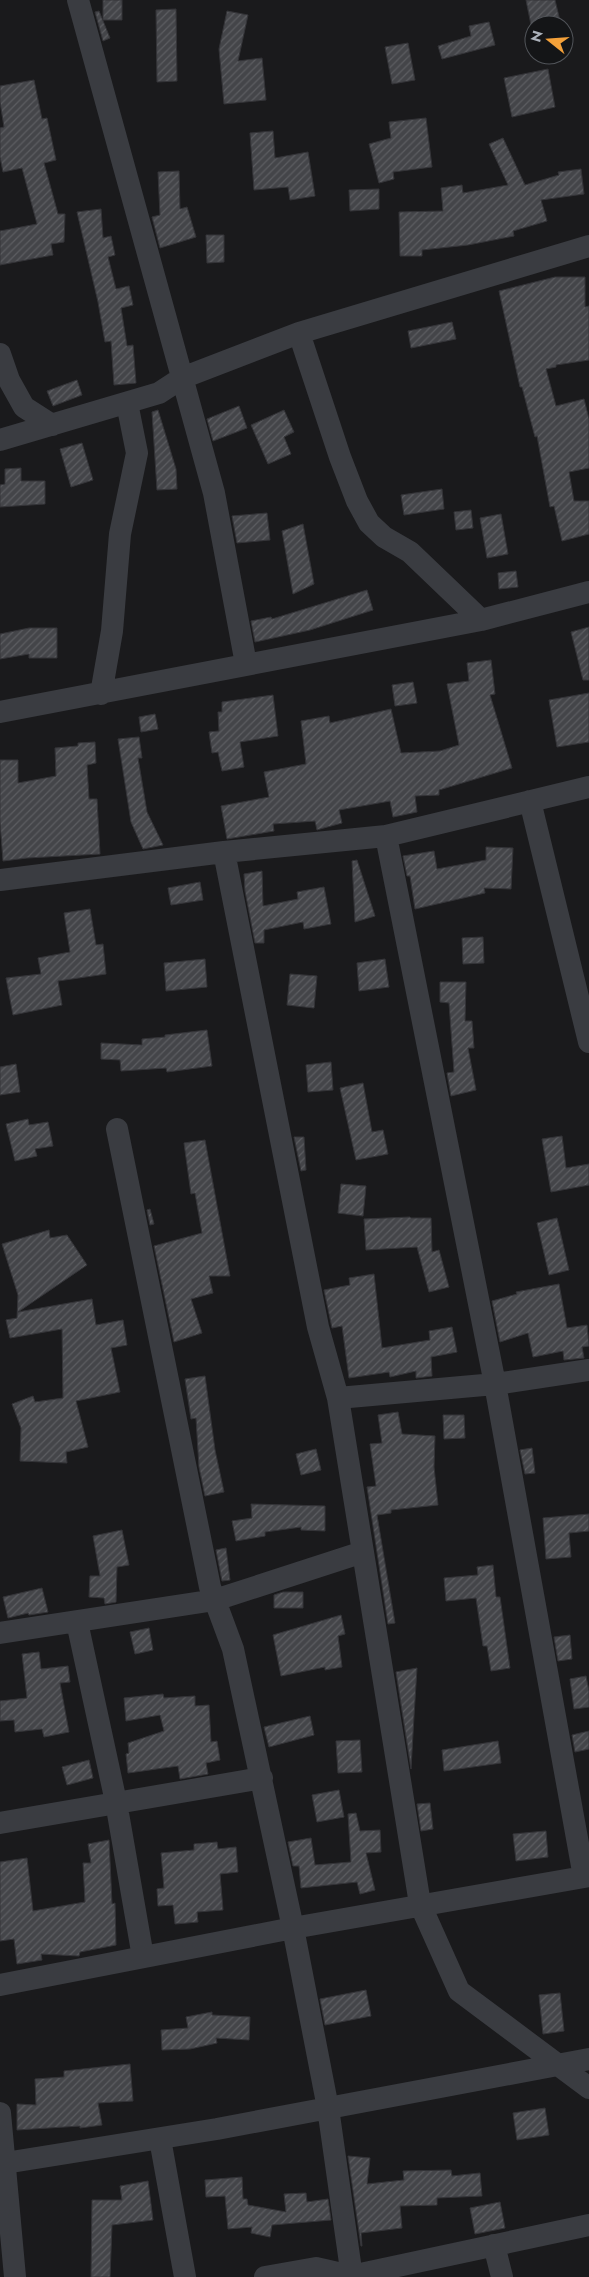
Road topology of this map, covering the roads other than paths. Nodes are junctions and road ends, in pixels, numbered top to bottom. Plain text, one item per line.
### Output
1 (78, 0) edge
2 (589, 246) edge
3 (300, 333) junction
4 (0, 354) edge
5 (182, 378) junction
6 (128, 403) junction
7 (52, 425) junction
8 (0, 440) edge
9 (589, 592) edge
10 (481, 620) junction
11 (246, 664) junction
12 (101, 694) junction
13 (0, 712) edge
14 (589, 787) edge
15 (530, 801) junction
16 (386, 836) junction
17 (224, 852) junction
18 (0, 880) edge
19 (589, 1042) edge
20 (117, 1129) dead end
21 (589, 1370) edge
22 (495, 1384) junction
23 (338, 1398) junction
24 (363, 1552) junction
25 (215, 1600) junction
26 (77, 1622) junction
27 (0, 1633) edge
28 (262, 1778) junction
29 (116, 1802) junction
30 (0, 1823) edge
31 (586, 1876) edge
32 (420, 1904) junction
33 (293, 1928) junction
34 (144, 1957) junction
35 (0, 1985) edge
36 (589, 2059) edge
37 (556, 2065) junction
38 (589, 2088) edge
39 (328, 2108) junction
40 (0, 2113) edge
41 (160, 2139) junction
42 (5, 2163) junction
43 (589, 2225) edge
44 (494, 2246) junction
45 (351, 2276) edge
46 (15, 2277) edge
47 (185, 2277) edge
48 (265, 2277) edge
49 (502, 2277) edge

1 - 5 street
2 - 3 street
3 - 5 street
3 - 10 street
4 - 7 street
5 - 6 street
5 - 11 street
6 - 7 street
6 - 12 street
7 - 8 street
9 - 10 street
10 - 11 street
11 - 12 street
12 - 13 street
14 - 15 street
15 - 16 street
15 - 19 street
16 - 17 street
16 - 22 street
17 - 18 street
17 - 23 street
20 - 25 street
21 - 22 street
22 - 23 street
22 - 31 street
23 - 24 street
24 - 25 street
24 - 32 street
25 - 26 street
25 - 28 street
26 - 27 street
26 - 29 street
28 - 29 street
28 - 33 street
29 - 30 street
29 - 34 street
31 - 32 street
32 - 33 street
32 - 37 street
33 - 34 street
33 - 39 street
34 - 35 street
36 - 37 street
37 - 38 street
37 - 39 street
39 - 41 street
39 - 45 street
40 - 42 street
41 - 42 street
41 - 47 street
42 - 46 street
43 - 44 street
44 - 45 street
44 - 49 street
45 - 48 street

